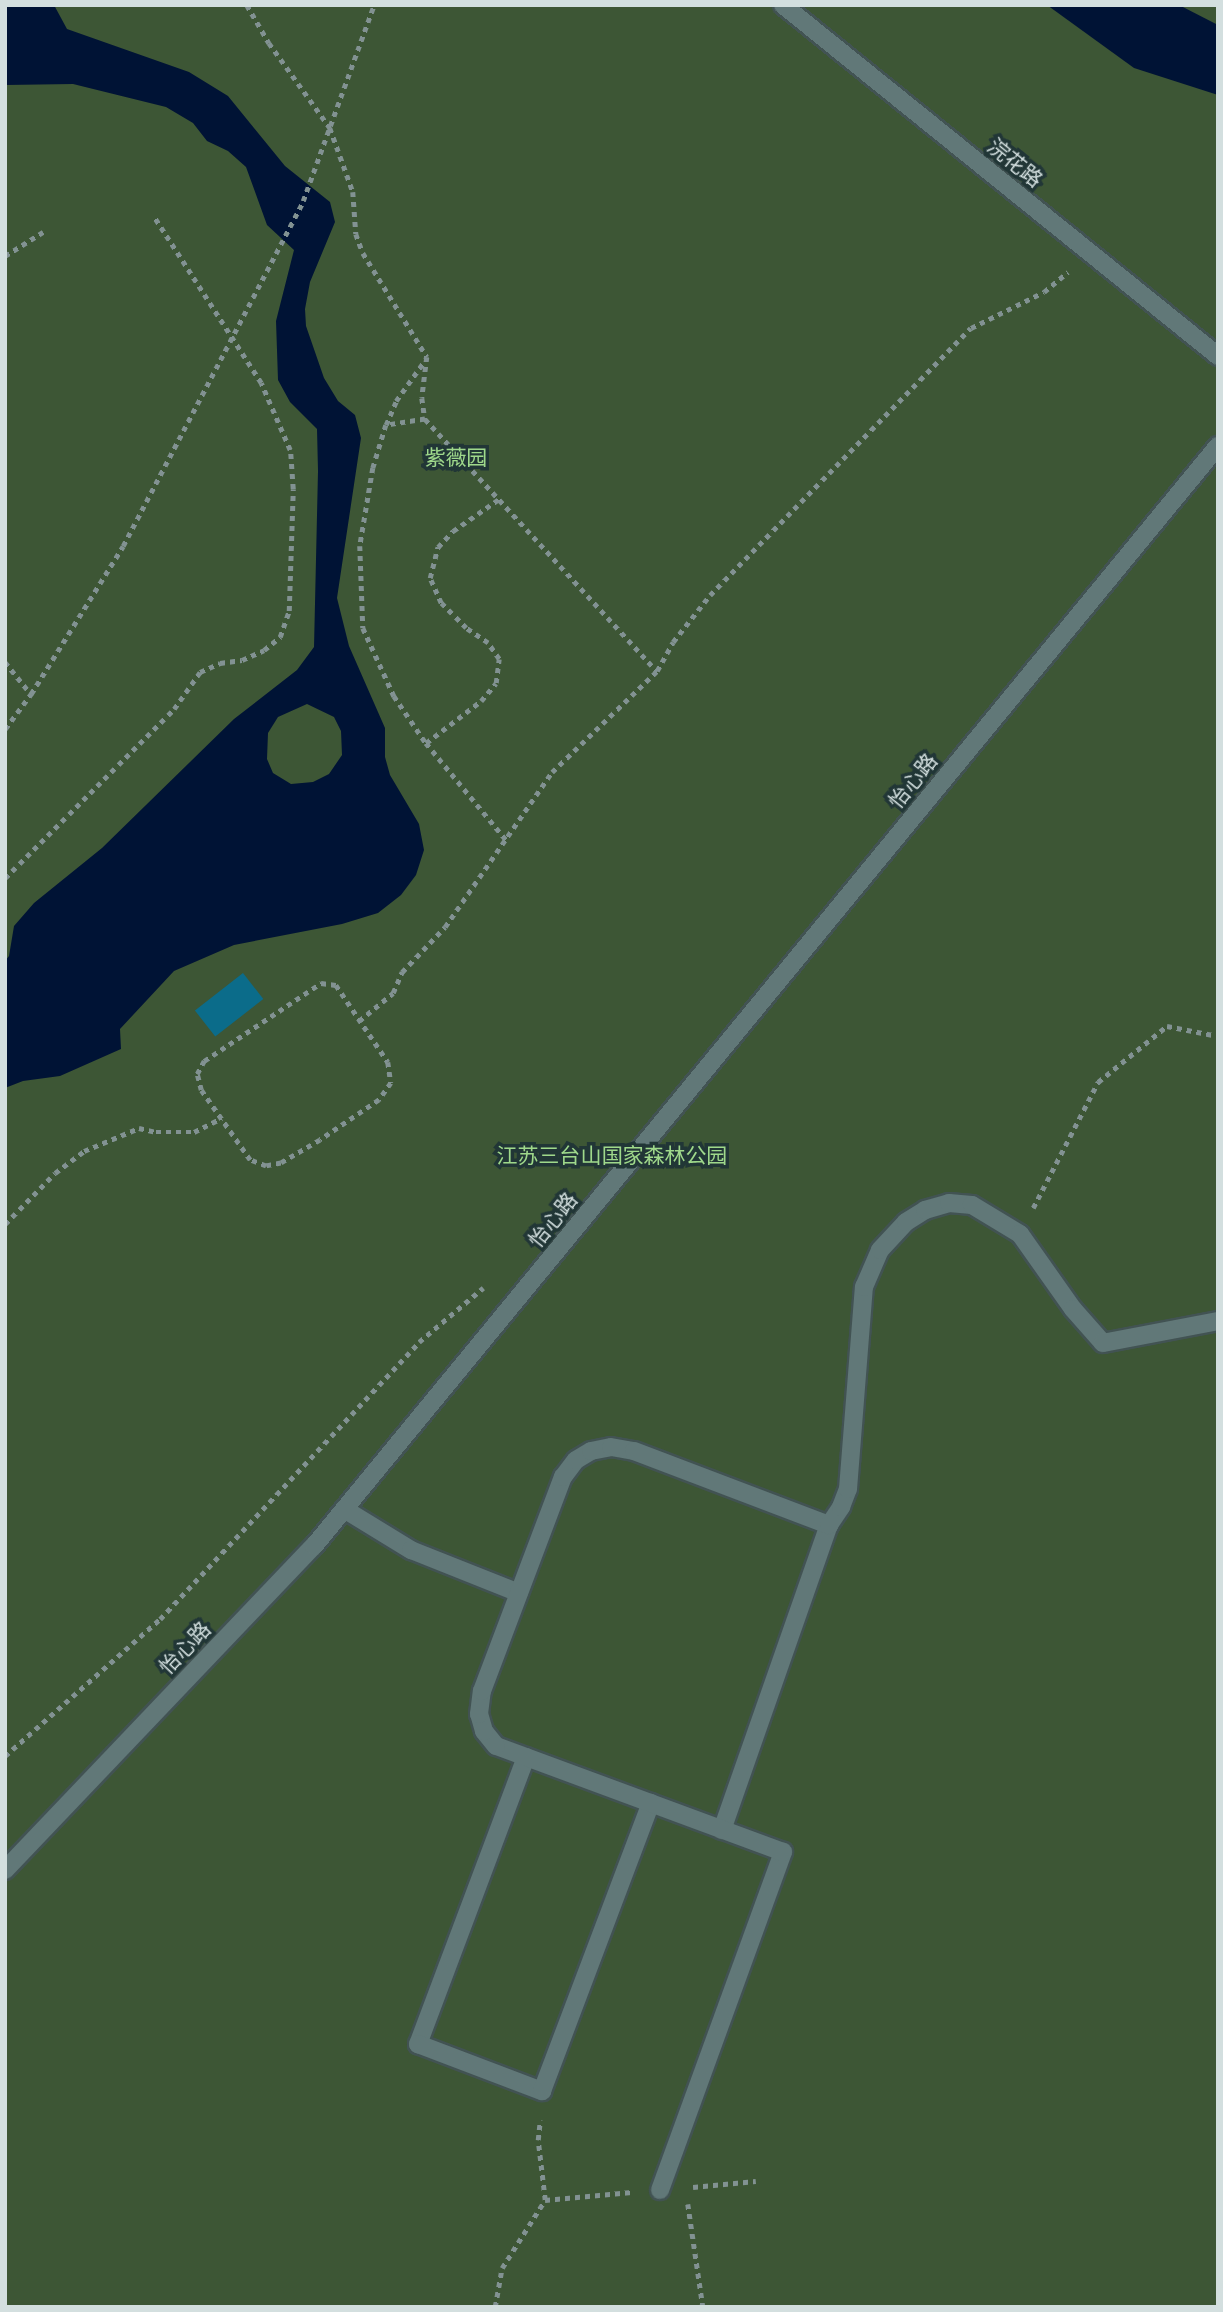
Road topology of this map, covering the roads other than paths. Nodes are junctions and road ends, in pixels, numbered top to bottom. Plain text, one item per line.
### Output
1 (783, 5) edge
2 (1218, 356) edge
3 (1218, 446) edge
4 (1218, 1321) edge
5 (344, 1510) junction
6 (828, 1524) junction
7 (519, 1593) junction
8 (526, 1758) junction
9 (651, 1803) junction
10 (722, 1830) junction
11 (5, 1870) edge
12 (660, 2190) dead end

1 - 2 street, 浣花路
3 - 5 street, 怡心路
4 - 6 street
5 - 7 street
5 - 11 street, 怡心路
6 - 7 street
6 - 10 street
7 - 8 street
8 - 9 street
8 - 9 street
9 - 10 street
10 - 12 street

